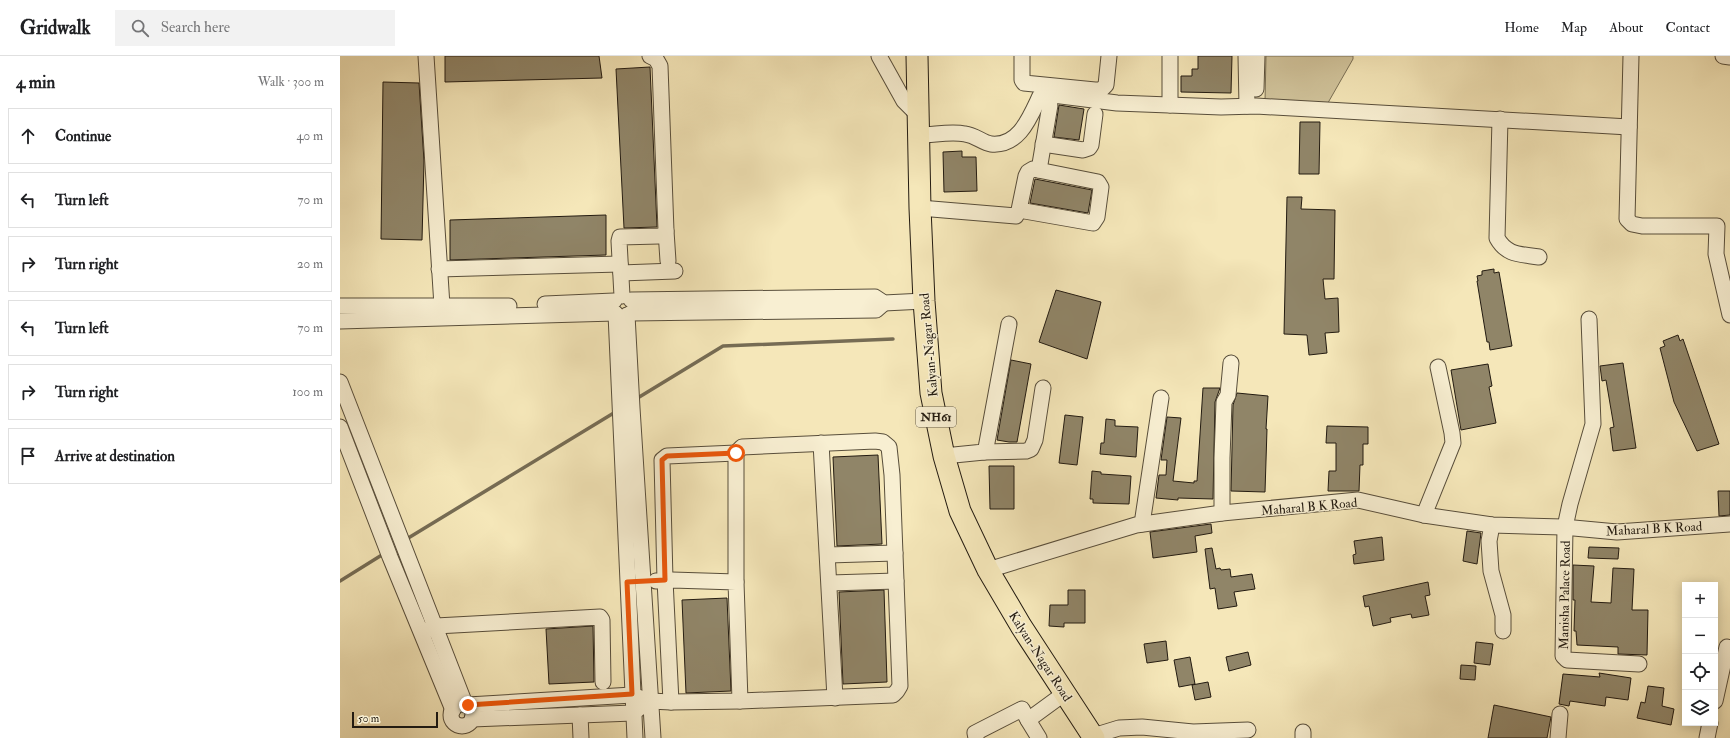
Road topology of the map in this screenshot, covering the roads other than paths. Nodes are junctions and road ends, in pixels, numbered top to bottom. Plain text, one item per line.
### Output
1 (426, 56) edge
2 (650, 56) edge
3 (879, 56) edge
4 (917, 56) edge
5 (1022, 56) edge
6 (1109, 56) edge
7 (1170, 56) edge
8 (1246, 56) edge
9 (1257, 56) edge
10 (1631, 56) edge
11 (1723, 56) edge
12 (1730, 57) edge
13 (1211, 98) dead end
14 (1170, 101) junction
15 (1050, 106) dead end
16 (1251, 106) junction
17 (1095, 114) dead end
18 (1500, 119) junction
19 (919, 126) junction
20 (1629, 127) junction
21 (1043, 144) junction
22 (1039, 170) junction
23 (920, 208) junction
24 (1019, 210) junction
25 (1723, 225) edge
26 (666, 231) junction
27 (1539, 257) dead end
28 (621, 268) junction
29 (439, 269) junction
30 (924, 302) junction
31 (340, 306) edge
32 (442, 306) junction
33 (622, 307) junction
34 (1730, 314) edge
35 (1589, 319) dead end
36 (340, 321) edge
37 (1009, 324) dead end
38 (1231, 363) dead end
39 (1438, 366) dead end
40 (340, 382) edge
41 (1043, 388) dead end
42 (1161, 398) dead end
43 (626, 405) junction
44 (340, 427) edge
45 (821, 443) junction
46 (984, 452) junction
47 (736, 453) junction
48 (944, 456) junction
49 (1222, 513) junction
50 (1424, 515) junction
51 (1142, 524) junction
52 (1730, 524) edge
53 (1492, 525) junction
54 (1566, 527) junction
55 (895, 553) junction
56 (828, 555) junction
57 (988, 570) junction
58 (665, 580) junction
59 (643, 581) junction
60 (896, 581) junction
61 (627, 582) junction
62 (736, 582) junction
63 (830, 583) junction
64 (436, 626) junction
65 (1503, 631) dead end
66 (421, 632) junction
67 (1727, 647) dead end
68 (1639, 664) dead end
69 (603, 682) dead end
70 (1717, 690) edge
71 (1065, 693) junction
72 (632, 694) junction
73 (836, 698) junction
74 (650, 701) junction
75 (740, 701) junction
76 (670, 702) junction
77 (633, 713) junction
78 (1560, 714) dead end
79 (580, 715) junction
80 (463, 720) edge
81 (1028, 720) junction
82 (1709, 726) edge
83 (1248, 730) dead end
84 (1093, 737) edge
85 (581, 738) edge
86 (635, 738) edge
87 (653, 738) edge
88 (976, 738) edge
89 (1039, 738) edge
90 (1558, 738) edge
91 (1707, 738) edge

1 - 29 street
2 - 26 street
3 - 19 street
4 - 19 highway, Kalyan-Nagar Road / NH61
5 - 6 street
7 - 14 street
8 - 16 street
9 - 16 street
10 - 20 street
11 - 12 street
13 - 14 street
14 - 16 street
14 - 19 street
15 - 21 street
16 - 18 street
17 - 21 street
18 - 20 street
18 - 27 street
19 - 23 highway, Kalyan-Nagar Road / NH61
20 - 25 street
21 - 22 street
22 - 24 street
22 - 24 street
23 - 24 street
23 - 30 highway, Kalyan-Nagar Road / NH61
25 - 34 street
26 - 28 street
26 - 28 street
28 - 29 street
28 - 33 street
29 - 32 street
30 - 33 street
30 - 48 highway, Kalyan-Nagar Road / NH61
31 - 32 street
32 - 33 street
33 - 36 street
33 - 43 street
35 - 54 street
37 - 46 street
38 - 49 street
39 - 50 street
40 - 64 street
41 - 46 street
42 - 51 street
43 - 59 street
43 - 61 street
44 - 66 street
45 - 47 street
45 - 55 street
45 - 56 street
46 - 48 street
47 - 58 street
47 - 62 street
48 - 57 highway, Kalyan-Nagar Road / NH61
49 - 50 street, Maharal B K Road
49 - 51 street, Maharal B K Road
50 - 53 street, Maharal B K Road
51 - 57 street, Maharal B K Road
52 - 54 street, Maharal B K Road
53 - 54 street, Maharal B K Road
53 - 65 street
54 - 68 street, Manisha Palace Road
55 - 56 street
55 - 60 street
56 - 63 street
57 - 71 highway, Kalyan-Nagar Road / NH61
58 - 59 street
58 - 62 street
58 - 76 street
59 - 61 street
59 - 74 street
60 - 63 street
60 - 73 street
61 - 72 street
62 - 75 street
63 - 73 street
64 - 66 street
64 - 69 street
64 - 80 street
66 - 80 street
67 - 70 street
71 - 81 street
71 - 84 highway, Kalyan-Nagar Road / NH61
72 - 74 street
72 - 77 street
72 - 80 street
73 - 75 street
74 - 76 street
74 - 77 street
74 - 87 street
75 - 76 street
77 - 79 street
77 - 86 street
78 - 90 street
79 - 80 street
79 - 85 street
81 - 88 street
81 - 89 street
82 - 91 street
83 - 84 street

